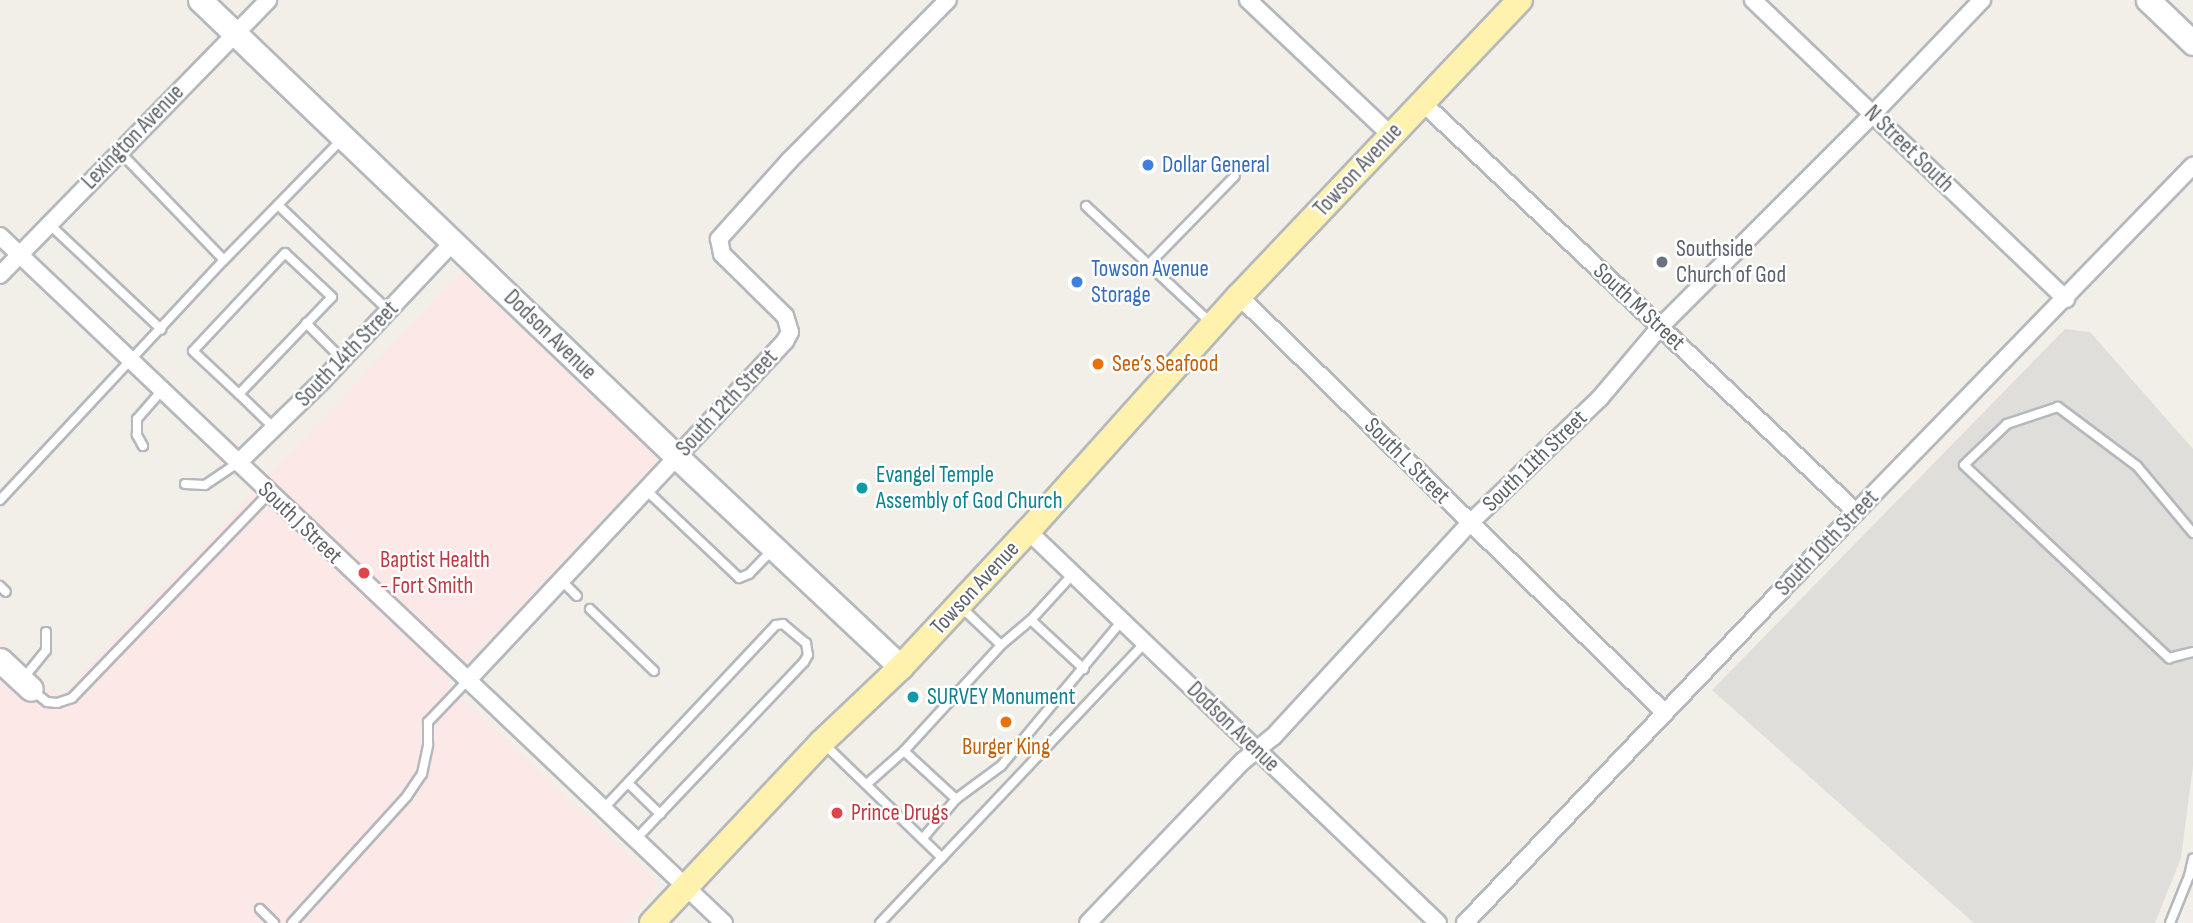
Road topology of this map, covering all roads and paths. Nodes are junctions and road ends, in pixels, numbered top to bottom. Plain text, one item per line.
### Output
1 (200, 0) edge
2 (268, 0) edge
3 (948, 0) edge
4 (1248, 0) edge
5 (1520, 0) edge
6 (1753, 0) edge
7 (1982, 0) edge
8 (2148, 0) edge
9 (234, 32) junction
10 (2193, 43) edge
11 (1422, 102) junction
12 (1873, 114) junction
13 (1391, 135) junction
14 (344, 138) junction
15 (119, 151) junction
16 (2193, 166) edge
17 (1235, 176) dead end
18 (278, 205) junction
19 (1086, 206) dead end
20 (49, 224) junction
21 (0, 236) edge
22 (453, 242) junction
23 (20, 254) junction
24 (224, 260) junction
25 (1148, 265) junction
26 (0, 275) edge
27 (1239, 296) junction
28 (2066, 299) junction
29 (389, 311) junction
30 (306, 323) junction
31 (1213, 324) junction
32 (1660, 327) junction
33 (161, 329) junction
34 (342, 359) junction
35 (131, 361) junction
36 (162, 390) junction
37 (239, 394) junction
38 (274, 428) junction
39 (144, 446) dead end
40 (677, 457) junction
41 (238, 463) junction
42 (185, 484) dead end
43 (646, 490) junction
44 (269, 493) junction
45 (0, 500) edge
46 (1856, 512) junction
47 (1470, 523) junction
48 (1028, 531) junction
49 (2193, 533) edge
50 (774, 548) junction
51 (1073, 574) junction
52 (562, 581) junction
53 (577, 596) dead end
54 (959, 605) junction
55 (590, 609) dead end
56 (1031, 620) junction
57 (1122, 621) junction
58 (46, 632) dead end
59 (1145, 643) junction
60 (1001, 645) junction
61 (2193, 652) edge
62 (0, 660) edge
63 (901, 667) junction
64 (1084, 669) junction
65 (654, 671) dead end
66 (467, 681) junction
67 (26, 685) junction
68 (1665, 713) junction
69 (822, 742) junction
70 (1258, 750) junction
71 (904, 751) junction
72 (628, 783) junction
73 (868, 783) junction
74 (956, 799) junction
75 (604, 808) junction
76 (660, 814) junction
77 (923, 837) junction
78 (636, 839) junction
79 (942, 858) junction
80 (2193, 858) edge
81 (686, 886) junction
82 (260, 909) dead end
83 (274, 923) edge
84 (292, 923) edge
85 (652, 923) edge
86 (724, 923) edge
87 (880, 923) edge
88 (1088, 923) edge
89 (1438, 923) edge
90 (1465, 923) edge
91 (2170, 923) edge

1 - 9 street, Dodson Avenue
2 - 9 street, Lexington Avenue
3 - 40 street, South 12th Street
4 - 13 street
5 - 11 main road, Towson Avenue
6 - 12 street, N Street South
7 - 12 street, South 11th Street
8 - 10 street
9 - 14 street, Dodson Avenue
9 - 15 street, Lexington Avenue
11 - 13 main road, Towson Avenue
11 - 32 street, South M Street
12 - 28 street, N Street South
12 - 32 street, South 11th Street
13 - 27 main road, Towson Avenue
14 - 18 lane
14 - 22 street, Dodson Avenue
15 - 20 street, Lexington Avenue
15 - 24 lane
16 - 28 street, South 10th Street
17 - 25 lane
18 - 24 lane
18 - 29 lane
19 - 25 lane
20 - 23 street, Lexington Avenue
20 - 33 lane
21 - 23 street, South J Street
22 - 29 street, South 14th Street
22 - 40 street, Dodson Avenue
23 - 26 street, Lexington Avenue
23 - 35 street, South J Street
24 - 33 lane
25 - 31 lane
27 - 31 main road, Towson Avenue
27 - 47 street, South L Street
28 - 46 street, South 10th Street
29 - 34 street, South 14th Street
30 - 34 lane
30 - 37 lane
30 - 37 lane
31 - 48 main road, Towson Avenue
32 - 46 street, South M Street
32 - 47 street, South 11th Street
33 - 35 lane
34 - 38 street, South 14th Street
35 - 36 street, South J Street
35 - 45 lane
36 - 39 lane
36 - 41 street, South J Street
37 - 38 lane
38 - 41 street, South 14th Street
40 - 43 street, South 12th Street
40 - 50 street, Dodson Avenue
41 - 42 lane
41 - 44 street, South J Street
43 - 50 lane
43 - 52 street, South 12th Street
44 - 66 street, South J Street
44 - 67 lane
46 - 68 street, South 10th Street
47 - 68 street, South L Street
47 - 70 street, South 11th Street
48 - 51 street, Dodson Avenue
48 - 54 main road, Towson Avenue
49 - 61 lane
50 - 63 street, Dodson Avenue
51 - 56 lane
51 - 57 street, Dodson Avenue
52 - 53 lane
52 - 66 street, South 12th Street
54 - 60 lane
54 - 63 main road, Towson Avenue
55 - 65 lane
56 - 60 lane
56 - 64 lane
57 - 59 street, Dodson Avenue
57 - 64 lane
58 - 67 lane
59 - 70 street, Dodson Avenue
59 - 79 lane
60 - 71 lane
62 - 67 street
63 - 69 main road, Towson Avenue
64 - 74 lane
66 - 75 street, South J Street
66 - 84 lane
68 - 90 street, South 10th Street
69 - 73 lane
69 - 81 main road, Towson Avenue
70 - 88 street, South 11th Street
70 - 89 street, Dodson Avenue
71 - 73 lane
71 - 74 lane
72 - 75 lane
72 - 76 lane
72 - 76 lane
73 - 77 lane
74 - 77 lane
75 - 78 street, South J Street
76 - 78 lane
77 - 79 lane
78 - 81 street, South J Street
79 - 87 lane
80 - 91 lane
81 - 85 main road, Towson Avenue
81 - 86 street, South J Street
82 - 83 lane

